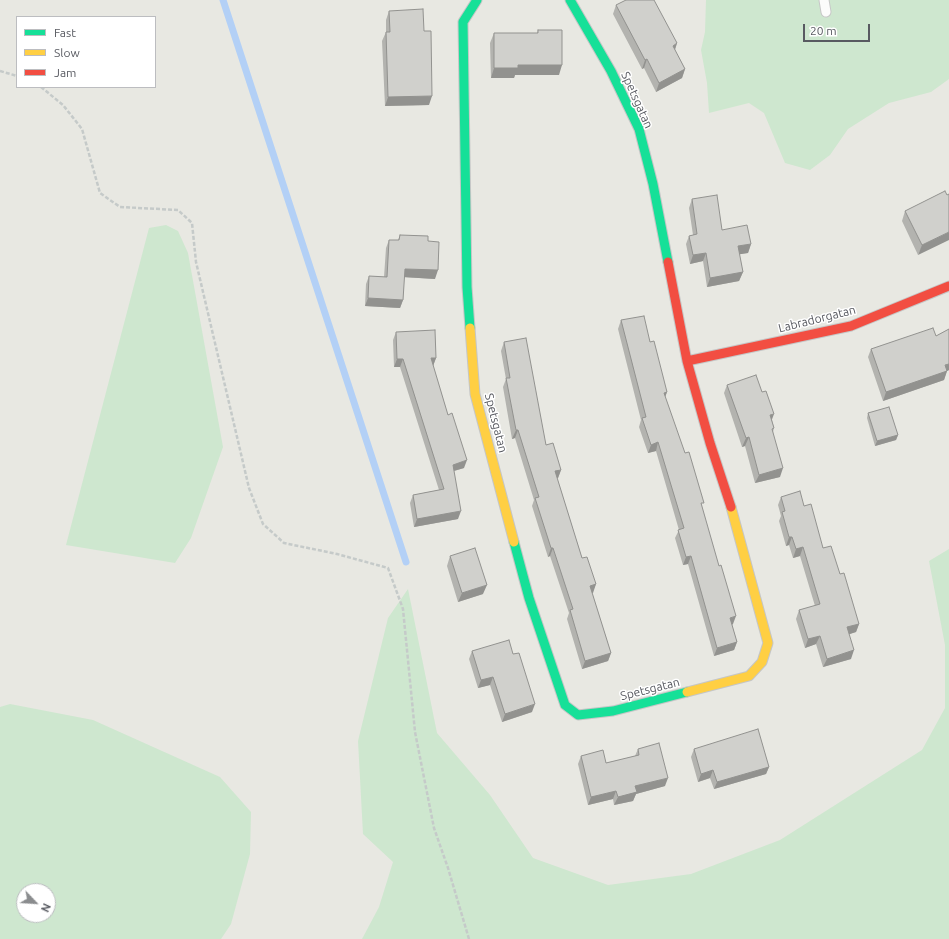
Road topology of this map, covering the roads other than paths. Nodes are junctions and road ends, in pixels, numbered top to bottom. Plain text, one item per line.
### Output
1 (477, 0) edge
2 (570, 0) edge
3 (824, 0) edge
4 (826, 12) dead end
5 (949, 286) edge
6 (687, 361) junction

1 - 6 street, Spetsgatan
2 - 6 street, Spetsgatan
3 - 4 lane
5 - 6 street, Labradorgatan

